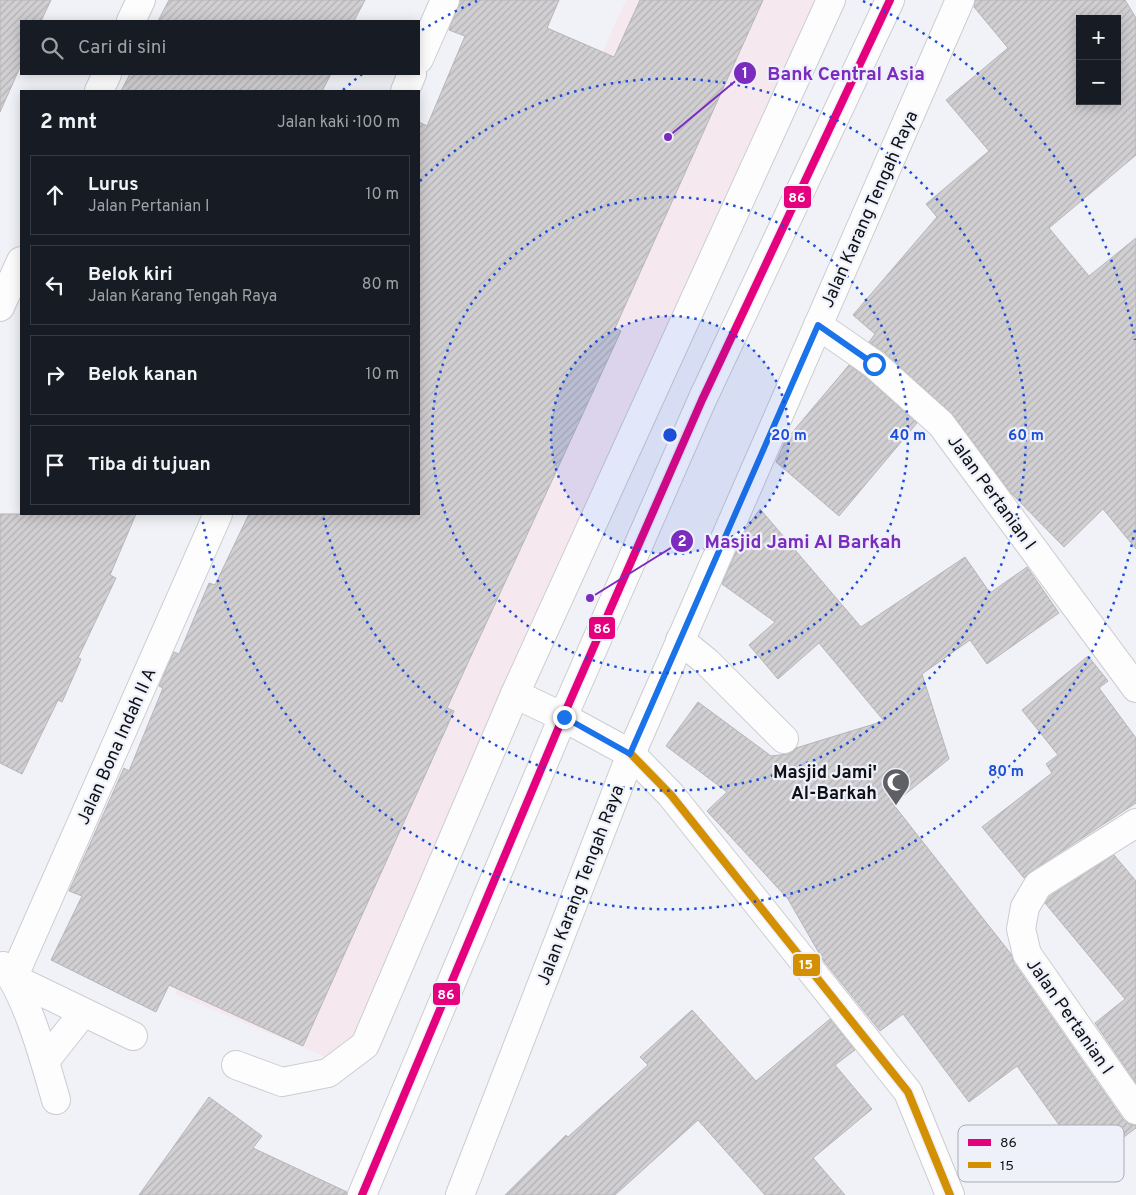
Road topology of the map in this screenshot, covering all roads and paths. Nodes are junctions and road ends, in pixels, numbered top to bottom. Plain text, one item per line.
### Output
1 (141, 0) edge
2 (445, 0) edge
3 (831, 0) edge
4 (890, 0) edge
5 (960, 0) edge
6 (131, 20) edge
7 (420, 57) edge
8 (107, 75) edge
9 (412, 75) edge
10 (99, 90) edge
11 (405, 90) edge
12 (20, 263) edge
13 (0, 307) edge
14 (818, 325) junction
15 (218, 515) edge
16 (680, 640) junction
17 (1136, 688) edge
18 (515, 694) junction
19 (564, 717) junction
20 (784, 739) dead end
21 (630, 754) junction
22 (1136, 823) edge
23 (7, 970) edge
24 (83, 1013) junction
25 (134, 1036) dead end
26 (45, 1061) junction
27 (236, 1065) dead end
28 (56, 1100) dead end
29 (1136, 1110) edge
30 (362, 1195) edge
31 (460, 1195) edge
32 (950, 1195) edge

1 - 6 street
2 - 7 street
3 - 18 street
4 - 19 street
5 - 14 street, Jalan Karang Tengah Raya
8 - 10 street
9 - 11 street
12 - 13 street
14 - 16 street, Jalan Karang Tengah Raya
14 - 17 street, Jalan Pertanian I
15 - 23 street, Jalan Bona Indah II A
16 - 20 street
16 - 21 street, Jalan Karang Tengah Raya
18 - 19 street
18 - 27 street
19 - 21 street
19 - 30 street
21 - 31 street, Jalan Karang Tengah Raya
21 - 32 street
22 - 29 street, Jalan Pertanian I
23 - 24 street
23 - 26 street
24 - 25 street
24 - 26 street
26 - 28 street

